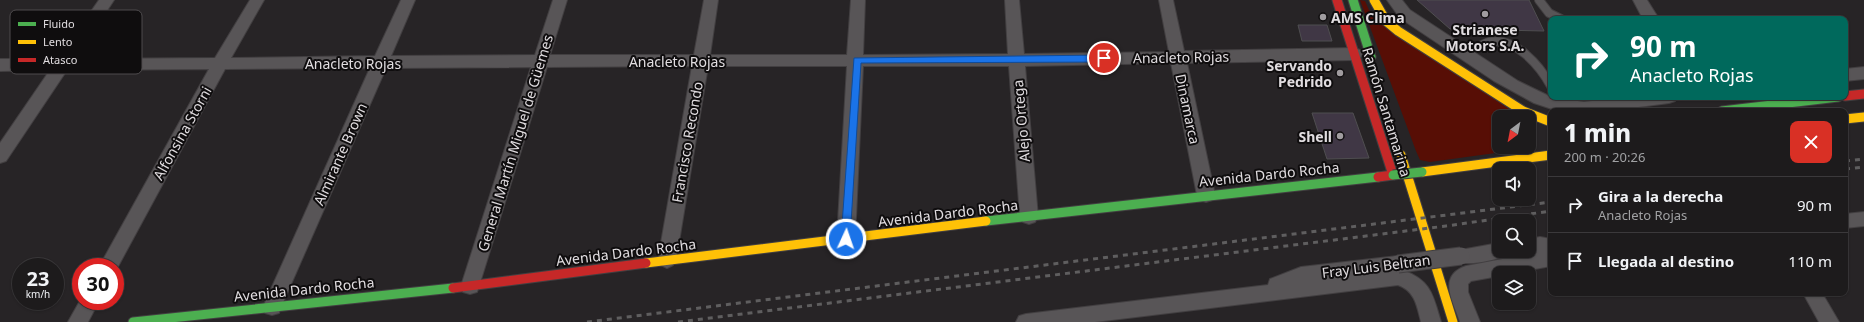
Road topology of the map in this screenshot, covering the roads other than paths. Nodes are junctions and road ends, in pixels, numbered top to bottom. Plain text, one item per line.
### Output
1 (108, 0) edge
2 (257, 0) edge
3 (408, 0) edge
4 (560, 0) edge
5 (711, 0) edge
6 (858, 0) edge
7 (1012, 0) edge
8 (1166, 0) edge
9 (1337, 0) edge
10 (1353, 0) edge
11 (1374, 0) edge
12 (1394, 0) edge
13 (1539, 0) edge
14 (1640, 0) edge
15 (101, 10) edge
16 (1555, 16) edge
17 (1649, 16) edge
18 (1354, 54) junction
19 (1467, 54) junction
20 (1177, 57) junction
21 (857, 60) junction
22 (1016, 60) junction
23 (539, 61) junction
24 (700, 61) junction
25 (220, 63) junction
26 (380, 63) junction
27 (142, 64) edge
28 (1374, 67) dead end
29 (1864, 73) edge
30 (55, 74) edge
31 (1848, 75) edge
32 (1548, 81) edge
33 (1864, 94) edge
34 (1848, 96) edge
35 (1548, 99) edge
36 (1646, 100) edge
37 (1813, 100) edge
38 (1559, 102) edge
39 (1584, 108) edge
40 (1584, 108) edge
41 (1747, 108) edge
42 (1518, 110) edge
43 (1864, 117) edge
44 (1536, 118) edge
45 (1848, 119) edge
46 (1548, 121) edge
47 (1399, 149) dead end
48 (1524, 154) edge
49 (1548, 155) edge
50 (0, 156) edge
51 (1523, 158) junction
52 (1392, 175) junction
53 (1206, 195) junction
54 (1029, 217) junction
55 (1864, 219) edge
56 (1848, 221) edge
57 (846, 239) junction
58 (1536, 246) edge
59 (1548, 246) edge
60 (1492, 252) edge
61 (113, 258) edge
62 (1548, 259) edge
63 (667, 260) junction
64 (470, 286) junction
65 (1256, 293) junction
66 (1814, 296) edge
67 (272, 307) junction
68 (85, 310) edge
69 (1036, 321) edge
70 (78, 322) edge
71 (133, 322) edge
72 (1431, 322) edge
73 (1453, 322) edge
74 (1470, 322) edge
75 (1829, 322) edge

1 - 15 street
2 - 25 street, Alfonsina Storni
3 - 26 street, Almirante Brown
4 - 23 street, General Martín Miguel de Güemes
5 - 24 street, Francisco Recondo
6 - 21 street
7 - 22 street, Alejo Ortega
8 - 20 street, Dinamarca
9 - 18 main road, Ramón Santamarina
10 - 28 main road, Ramón Santamarina
11 - 42 main road
12 - 19 street
13 - 16 lane
14 - 17 street
18 - 20 street, Anacleto Rojas
18 - 52 main road, Ramón Santamarina
19 - 32 lane
19 - 35 street
20 - 22 street, Anacleto Rojas
20 - 53 street, Dinamarca
21 - 22 street, Anacleto Rojas
21 - 24 street, Anacleto Rojas
21 - 57 street
22 - 54 street, Alejo Ortega
23 - 24 street, Anacleto Rojas
23 - 26 street, Anacleto Rojas
23 - 64 street, General Martín Miguel de Güemes
24 - 63 street, Francisco Recondo
25 - 26 street, Anacleto Rojas
25 - 27 street, Anacleto Rojas
25 - 61 street, Alfonsina Storni
26 - 67 street, Almirante Brown
29 - 31 street
30 - 50 street
33 - 34 main road
36 - 40 street
37 - 41 main road
38 - 39 street
43 - 45 main road
44 - 46 main road
47 - 73 main road, Ramón Santamarina
48 - 51 main road
49 - 51 main road, Avenida Dardo Rocha
51 - 52 main road, Avenida Dardo Rocha, bridge
52 - 53 main road, Avenida Dardo Rocha
53 - 54 main road, Avenida Dardo Rocha
54 - 57 main road, Avenida Dardo Rocha
55 - 56 street
57 - 63 main road, Avenida Dardo Rocha
58 - 59 street
60 - 65 street, Fray Luis Beltran, bridge
62 - 74 street
63 - 64 main road, Avenida Dardo Rocha
64 - 67 main road, Avenida Dardo Rocha
65 - 69 street, Fray Luis Beltran
65 - 72 street, Fray Luis Beltran
66 - 75 street
67 - 71 main road, Avenida Dardo Rocha
68 - 70 street

